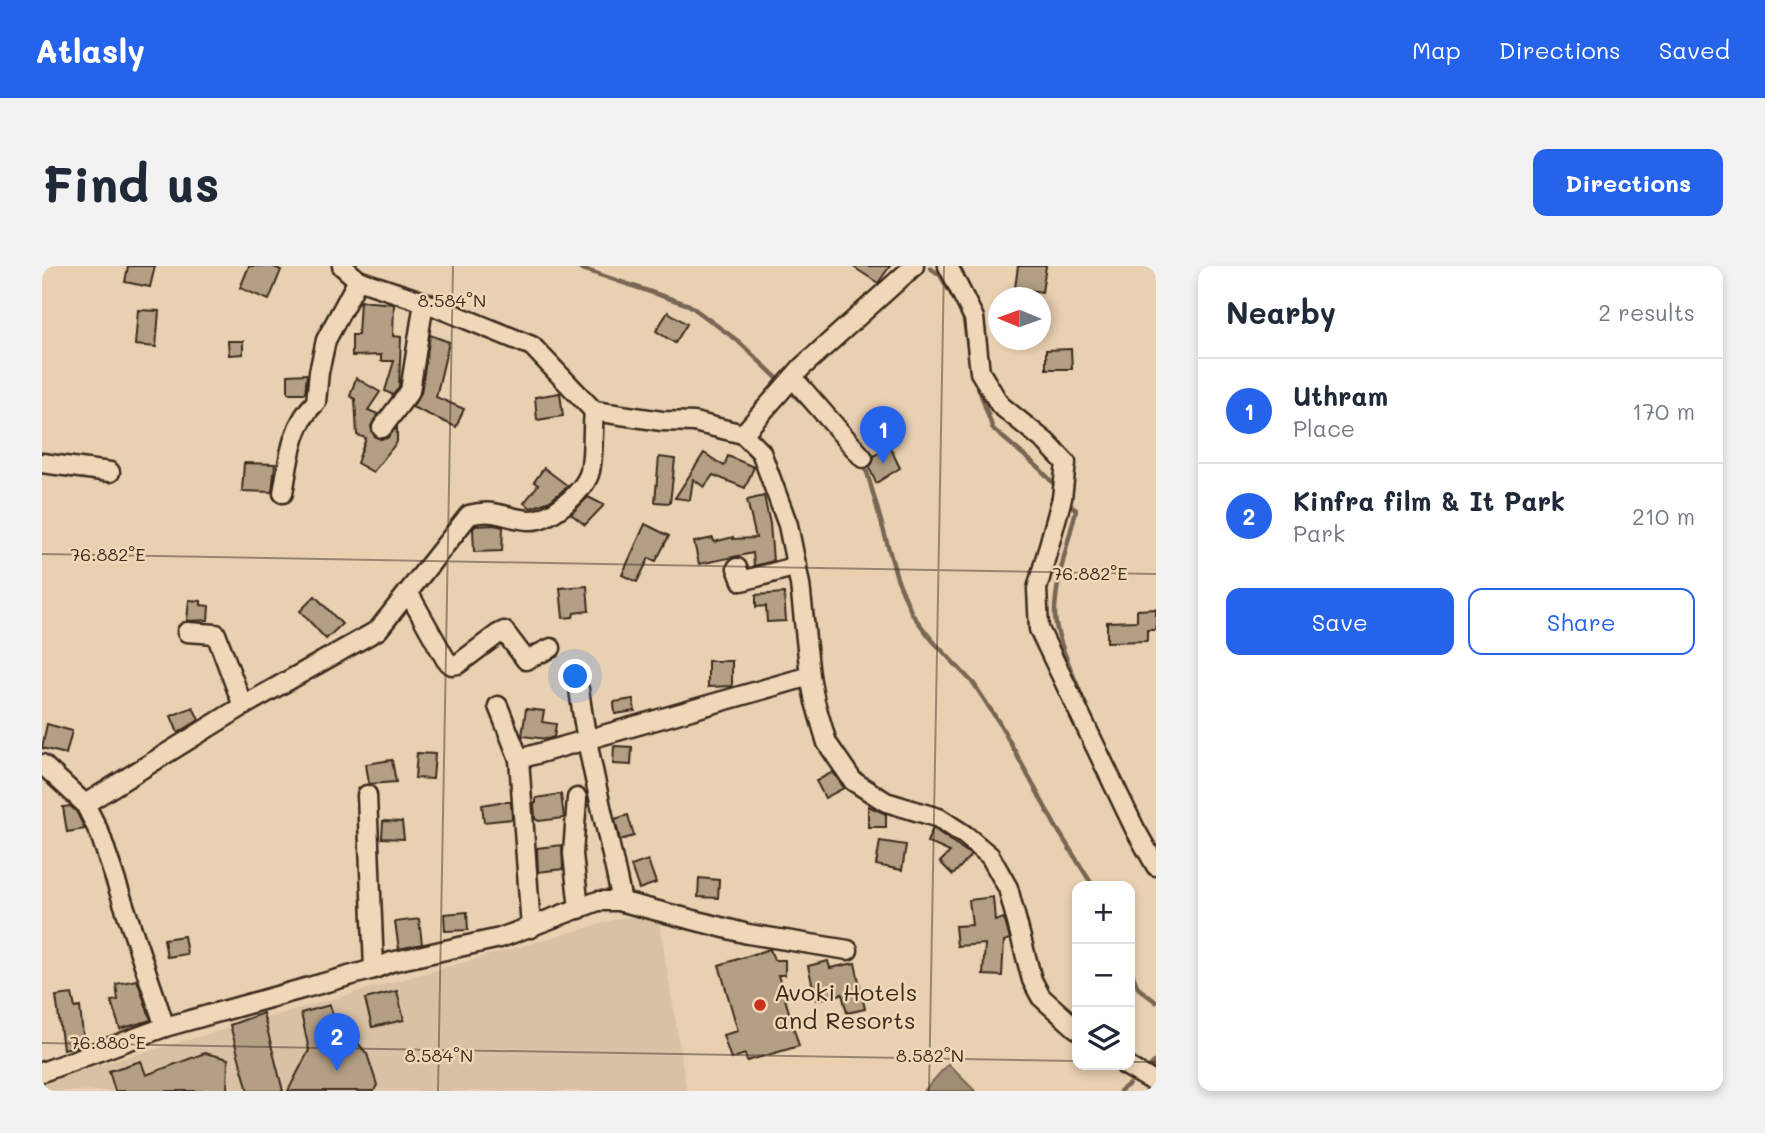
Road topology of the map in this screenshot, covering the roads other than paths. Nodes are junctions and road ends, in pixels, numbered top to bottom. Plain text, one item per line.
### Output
1 (342, 266) edge
2 (914, 266) edge
3 (947, 266) edge
4 (358, 280) junction
5 (424, 302) junction
6 (793, 378) junction
7 (594, 411) junction
8 (382, 428) dead end
9 (743, 434) junction
10 (863, 458) dead end
11 (42, 463) edge
12 (110, 472) dead end
13 (283, 493) dead end
14 (797, 566) junction
15 (737, 568) dead end
16 (408, 592) junction
17 (187, 632) dead end
18 (551, 648) dead end
19 (810, 676) junction
20 (579, 689) dead end
21 (243, 706) junction
22 (498, 706) dead end
23 (585, 740) junction
24 (519, 759) junction
25 (42, 764) edge
26 (367, 795) dead end
27 (577, 798) dead end
28 (85, 804) junction
29 (1156, 866) edge
30 (622, 902) junction
31 (579, 909) junction
32 (531, 928) junction
33 (848, 950) dead end
34 (374, 969) junction
35 (1072, 1025) edge
36 (165, 1027) junction
37 (1134, 1070) edge
38 (42, 1072) edge
39 (1156, 1083) edge

1 - 4 street
2 - 6 street
3 - 29 street
4 - 5 street
4 - 13 street
5 - 7 street
5 - 8 street
6 - 9 street
6 - 10 street
7 - 9 street
7 - 16 street
9 - 14 street
11 - 12 street
14 - 15 street
14 - 19 street
16 - 18 street
16 - 21 street
17 - 21 street
19 - 23 street
19 - 35 street
20 - 23 street
21 - 28 street
22 - 24 street
23 - 24 street
23 - 30 street
24 - 32 street
25 - 28 street
26 - 34 street
27 - 31 street
28 - 36 street
30 - 31 street
30 - 33 street
31 - 32 street
32 - 34 street
34 - 36 street
36 - 38 street
37 - 39 street

